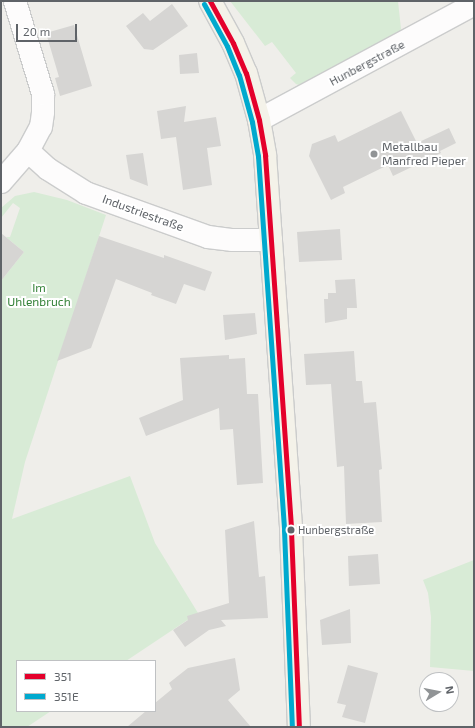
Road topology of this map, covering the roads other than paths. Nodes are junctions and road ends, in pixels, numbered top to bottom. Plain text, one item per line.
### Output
1 (15, 1) edge
2 (210, 1) edge
3 (474, 4) edge
4 (259, 120) junction
5 (28, 151) junction
6 (1, 182) edge
7 (272, 240) junction
8 (299, 727) edge

1 - 5 street
2 - 4 main road
3 - 4 street, Hunbergstraße
4 - 7 main road
5 - 6 street
5 - 7 street, Industriestraße
7 - 8 main road

